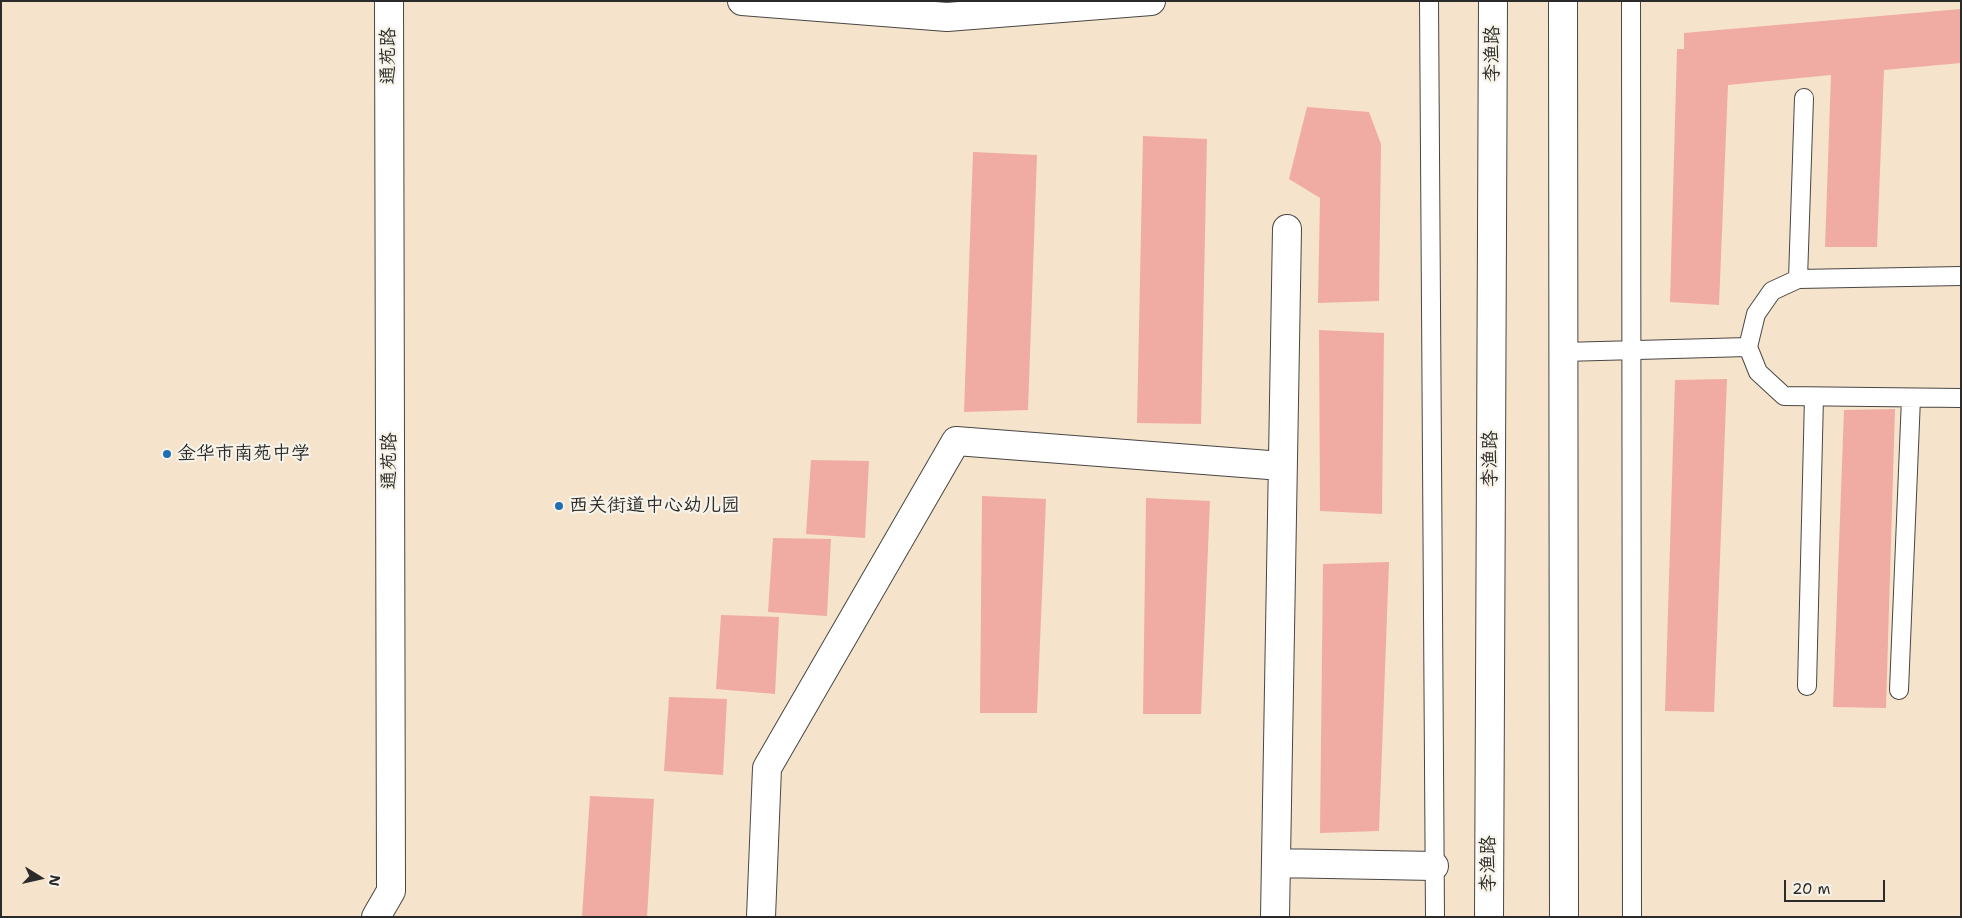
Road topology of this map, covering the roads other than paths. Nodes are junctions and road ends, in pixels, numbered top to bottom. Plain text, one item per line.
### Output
1 (389, 1) edge
2 (742, 1) edge
3 (1151, 1) edge
4 (1429, 1) edge
5 (1493, 1) edge
6 (1563, 1) edge
7 (1631, 1) edge
8 (1804, 98) dead end
9 (1287, 229) dead end
10 (1961, 276) edge
11 (1798, 279) junction
12 (1748, 347) junction
13 (1631, 350) junction
14 (1563, 352) junction
15 (1814, 397) junction
16 (1911, 398) junction
17 (1961, 398) edge
18 (1282, 466) junction
19 (1807, 686) dead end
20 (1899, 690) dead end
21 (1276, 863) junction
22 (1434, 866) junction
23 (376, 917) edge
24 (761, 917) edge
25 (1275, 917) edge
26 (1434, 917) edge
27 (1489, 917) edge
28 (1564, 917) edge
29 (1632, 917) edge

1 - 23 street, 通苑路
2 - 3 street
4 - 22 lane
5 - 27 street, 李渔路
6 - 14 street
7 - 13 lane
8 - 11 lane
9 - 18 street
10 - 11 lane
11 - 12 lane
12 - 13 lane
12 - 15 lane
13 - 14 lane
13 - 29 lane
14 - 28 street
15 - 16 lane
15 - 19 lane
16 - 17 lane
16 - 20 lane
18 - 21 street
18 - 24 street
21 - 22 street
21 - 25 street
22 - 26 lane

